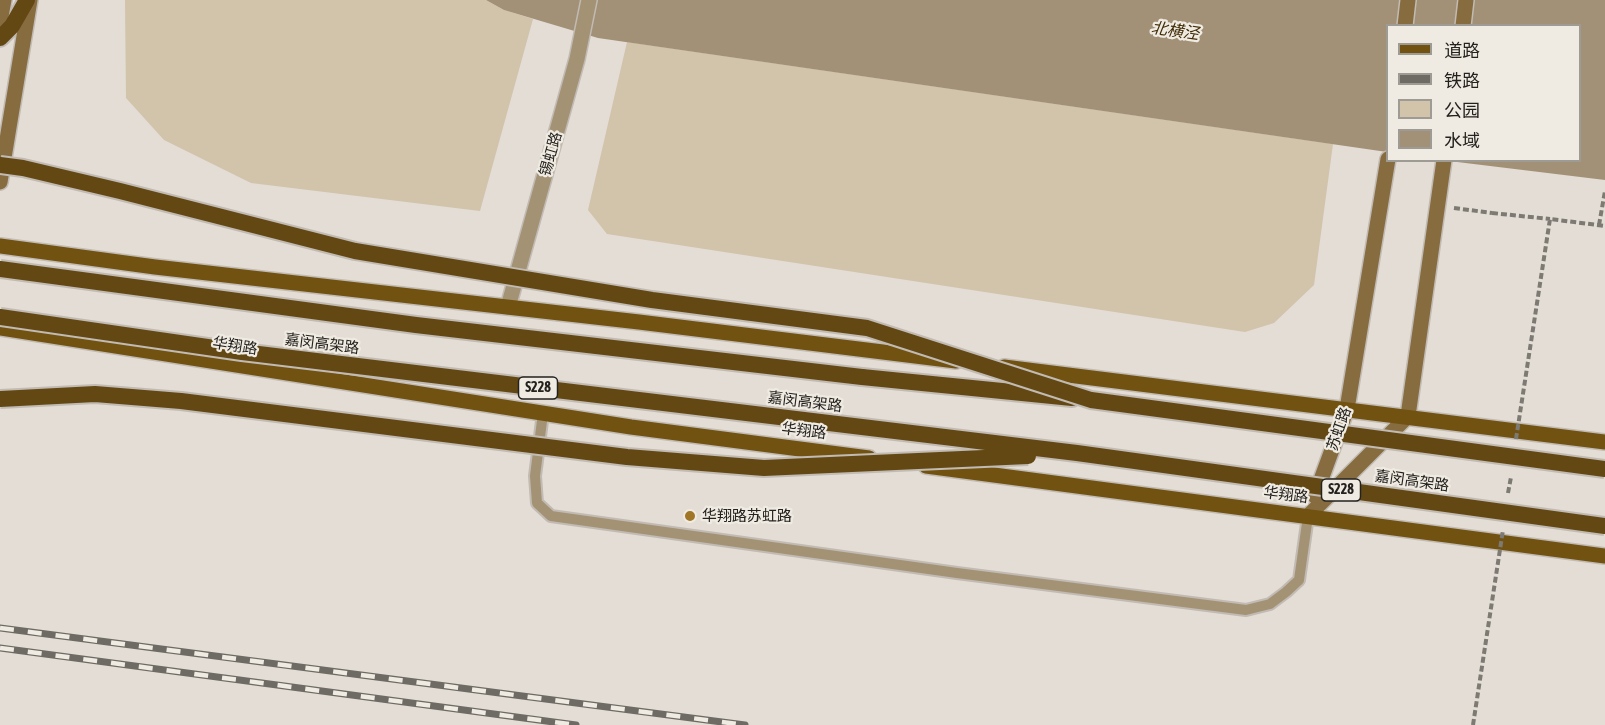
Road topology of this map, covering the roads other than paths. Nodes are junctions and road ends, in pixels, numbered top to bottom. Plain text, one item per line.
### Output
1 (4, 0) edge
2 (28, 0) edge
3 (589, 0) edge
4 (1408, 0) edge
5 (1466, 0) edge
6 (0, 22) edge
7 (1405, 24) edge
8 (1463, 24) edge
9 (0, 38) edge
10 (1444, 162) edge
11 (1387, 164) edge
12 (0, 165) edge
13 (0, 183) edge
14 (0, 246) edge
15 (0, 269) edge
16 (508, 307) junction
17 (0, 317) edge
18 (0, 328) edge
19 (0, 399) edge
20 (1091, 400) junction
21 (1347, 409) junction
22 (543, 413) junction
23 (1408, 416) junction
24 (1605, 442) edge
25 (1077, 453) junction
26 (1605, 469) edge
27 (1308, 516) junction
28 (1605, 526) edge
29 (1605, 556) edge

1 - 6 main road
2 - 9 highway
2 - 13 main road
3 - 16 street, 锡虹路
4 - 7 main road
5 - 8 main road
10 - 23 main road
11 - 21 main road, 苏虹路
12 - 20 highway, bridge
14 - 16 main road
15 - 20 highway, 嘉闵高架路, bridge
16 - 21 main road
17 - 25 highway, 嘉闵高架路 / S228, bridge
18 - 22 main road, 华翔路
19 - 25 highway, bridge
20 - 26 highway, 嘉闵高架路, bridge
21 - 23 main road
21 - 27 main road, 苏虹路
22 - 27 main road, 华翔路
22 - 27 lane
23 - 24 main road
23 - 27 main road, 苏虹路
25 - 28 highway, 嘉闵高架路 / S228, bridge
27 - 29 main road, 华翔路

